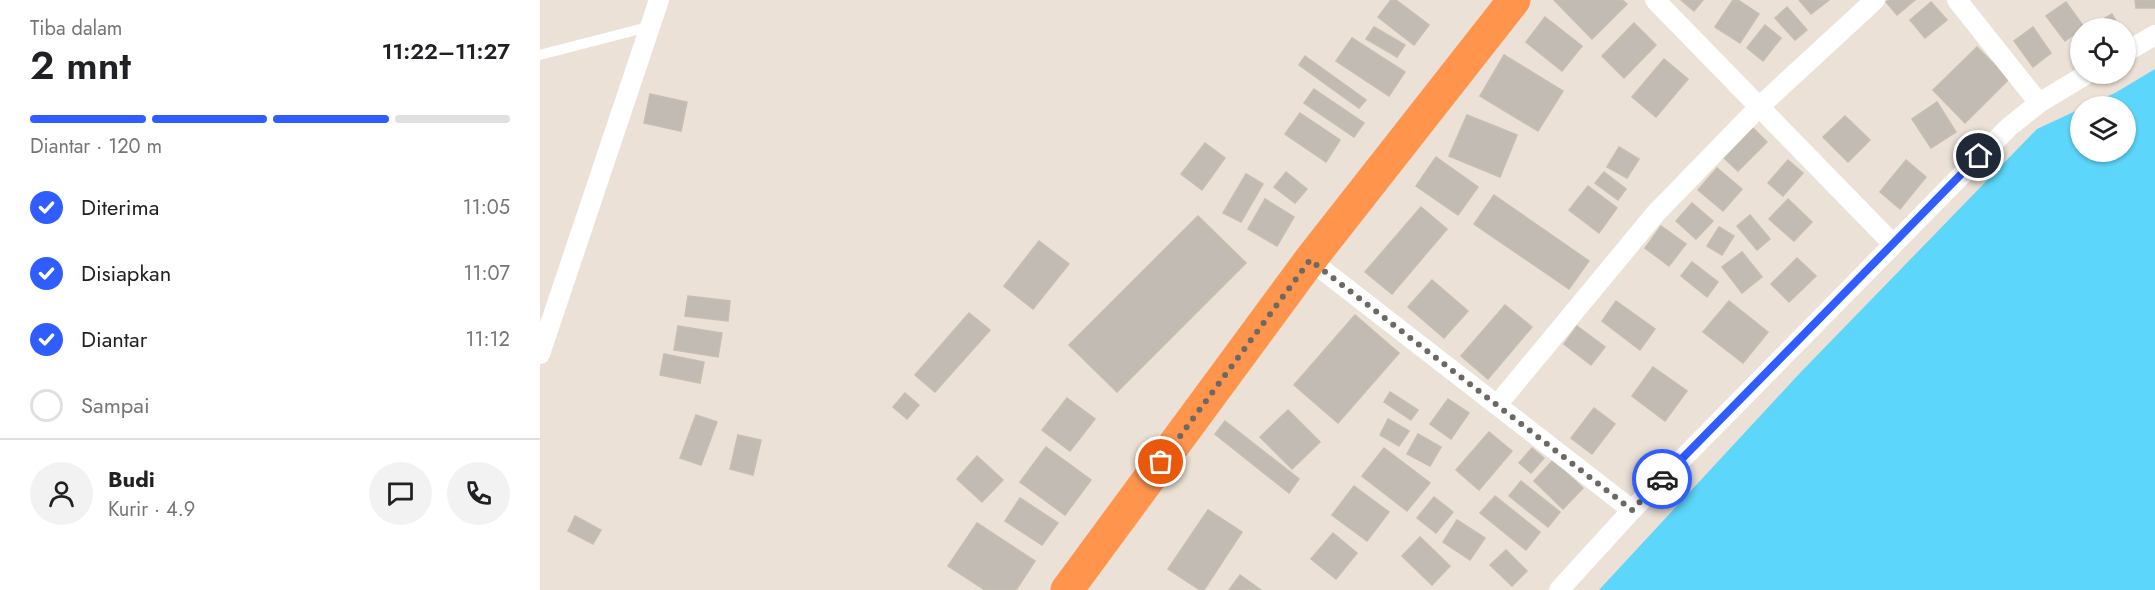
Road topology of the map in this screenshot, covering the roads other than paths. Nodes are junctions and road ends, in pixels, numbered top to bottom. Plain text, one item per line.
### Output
1 (659, 0) edge
2 (1514, 0) edge
3 (1655, 0) edge
4 (1875, 0) edge
5 (1957, 0) edge
6 (648, 27) junction
7 (2155, 35) edge
8 (2136, 46) edge
9 (540, 55) edge
10 (2070, 84) edge
11 (2039, 103) junction
12 (1759, 107) junction
13 (1892, 243) junction
14 (1310, 260) junction
15 (540, 354) edge
16 (1497, 405) junction
17 (1632, 510) junction
18 (1067, 590) edge
19 (1559, 590) edge

1 - 6 street
2 - 14 highway
3 - 12 street
4 - 12 street
5 - 11 street
6 - 9 lane
6 - 15 street
7 - 8 street
10 - 11 street
11 - 13 street
12 - 13 street
12 - 16 street
13 - 17 street
14 - 16 street
14 - 18 highway
16 - 17 street
17 - 19 street

